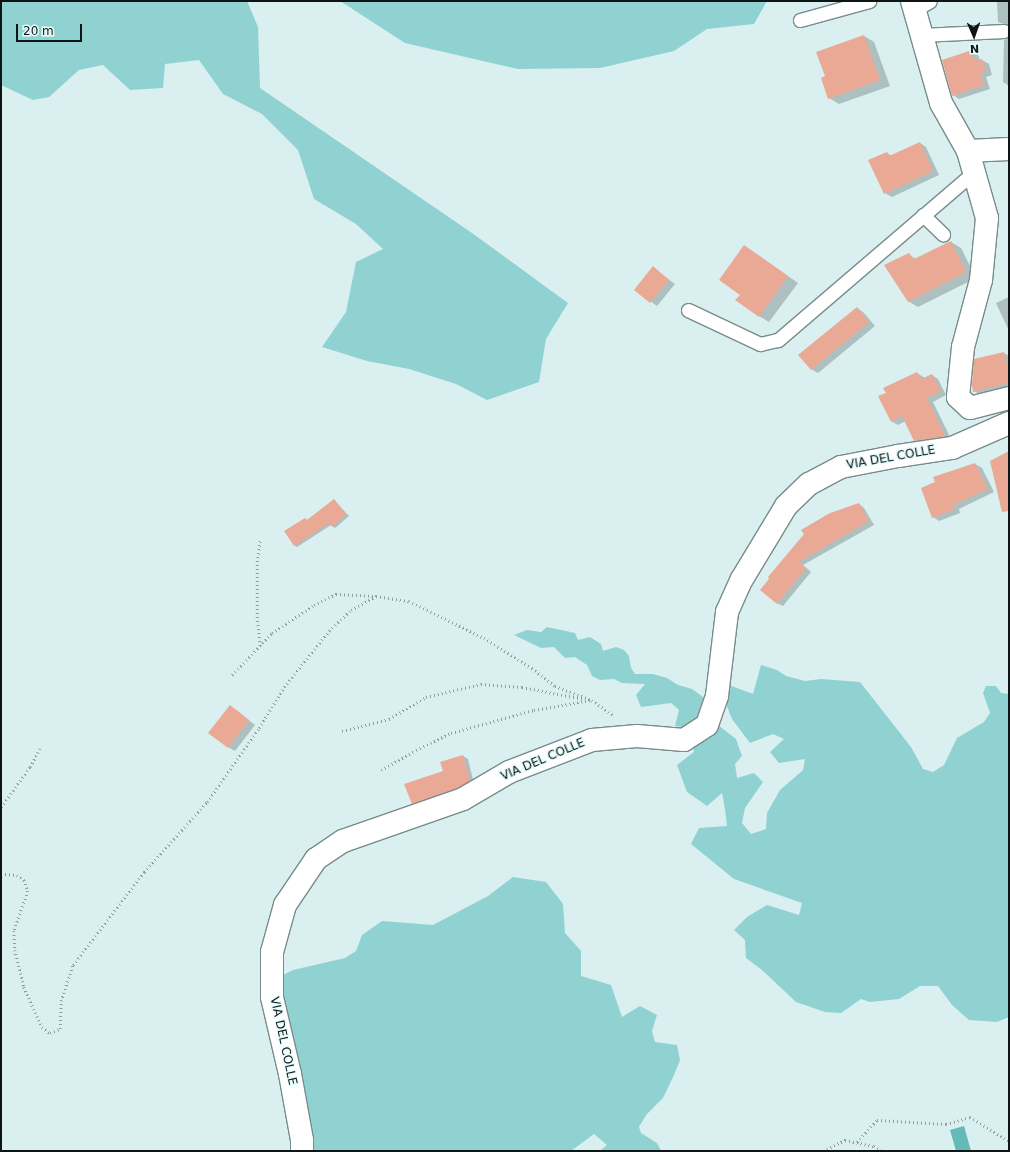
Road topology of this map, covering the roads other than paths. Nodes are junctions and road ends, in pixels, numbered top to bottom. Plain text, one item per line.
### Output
1 (869, 1) edge
2 (919, 4) edge
3 (800, 20) dead end
4 (1004, 31) dead end
5 (921, 35) junction
6 (1009, 149) edge
7 (968, 151) junction
8 (974, 172) junction
9 (923, 215) junction
10 (942, 234) dead end
11 (688, 310) dead end
12 (1009, 398) edge
13 (1009, 424) edge
14 (302, 1151) edge

1 - 3 lane
2 - 5 street
4 - 5 lane
5 - 7 street
6 - 7 street
7 - 8 street
8 - 9 lane
8 - 12 street
9 - 10 lane
9 - 11 lane
13 - 14 street, VIA DEL COLLE

